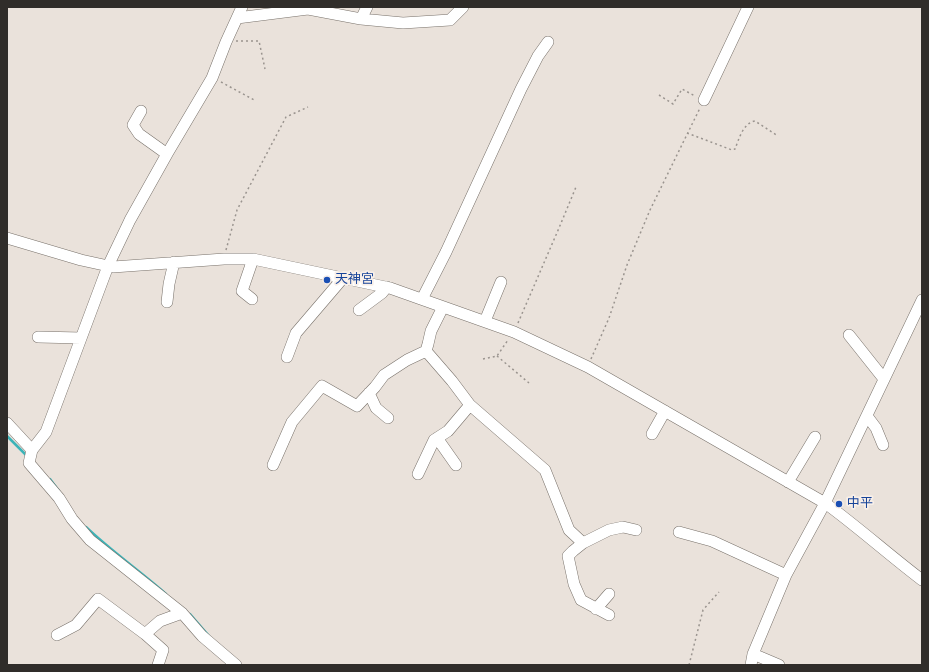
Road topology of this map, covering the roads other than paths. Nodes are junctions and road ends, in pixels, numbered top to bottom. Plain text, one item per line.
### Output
1 (242, 7) edge
2 (367, 7) edge
3 (463, 7) edge
4 (748, 7) edge
5 (237, 18) junction
6 (361, 19) junction
7 (548, 42) dead end
8 (704, 100) road end
9 (141, 111) dead end
10 (167, 154) junction
11 (7, 238) edge
12 (253, 259) junction
13 (174, 262) junction
14 (108, 266) junction
15 (343, 278) junction
16 (501, 282) dead end
17 (387, 287) junction
18 (252, 299) dead end
19 (422, 299) junction
20 (922, 300) edge
21 (167, 302) dead end
22 (443, 307) junction
23 (359, 310) dead end
24 (485, 321) junction
25 (849, 335) dead end
26 (38, 337) dead end
27 (81, 338) junction
28 (426, 351) junction
29 (287, 357) dead end
30 (884, 380) junction
31 (369, 393) junction
32 (470, 405) junction
33 (665, 411) junction
34 (867, 416) junction
35 (388, 418) dead end
36 (7, 423) edge
37 (652, 434) dead end
38 (814, 437) dead end
39 (437, 438) junction
40 (883, 445) dead end
41 (32, 450) junction
42 (273, 465) dead end
43 (456, 465) dead end
44 (418, 474) dead end
45 (788, 482) junction
46 (824, 503) junction
47 (636, 530) dead end
48 (679, 532) dead end
49 (583, 543) junction
50 (786, 575) junction
51 (922, 580) edge
52 (609, 594) dead end
53 (596, 608) junction
54 (182, 613) junction
55 (609, 615) dead end
56 (145, 634) junction
57 (57, 635) dead end
58 (753, 654) junction
59 (158, 665) edge
60 (236, 665) edge
61 (751, 665) edge
62 (779, 665) edge

1 - 5 street
2 - 6 street
3 - 6 street
4 - 8 street
5 - 6 street
5 - 10 street
7 - 19 street
9 - 10 street
10 - 14 street
11 - 14 street
12 - 13 street
12 - 15 street
12 - 18 street
13 - 14 street
13 - 21 street
14 - 27 street
15 - 17 street
15 - 29 street
16 - 24 street
17 - 19 street
17 - 23 street
19 - 22 street
20 - 30 street
22 - 24 street
22 - 28 street
24 - 33 street
25 - 30 street
26 - 27 street
27 - 41 street
28 - 31 street
28 - 32 street
30 - 34 street
31 - 35 street
31 - 42 street
32 - 39 street
32 - 49 street
33 - 37 street
33 - 45 street
34 - 40 street
34 - 46 street
36 - 41 street
38 - 45 street
39 - 43 street
39 - 44 street
41 - 54 street
45 - 46 street
46 - 50 street
46 - 51 street
47 - 49 street
48 - 50 street
49 - 53 street
50 - 58 street
52 - 53 street
53 - 55 street
54 - 56 street
54 - 60 street
56 - 57 street
56 - 59 street
58 - 61 street
58 - 62 street

